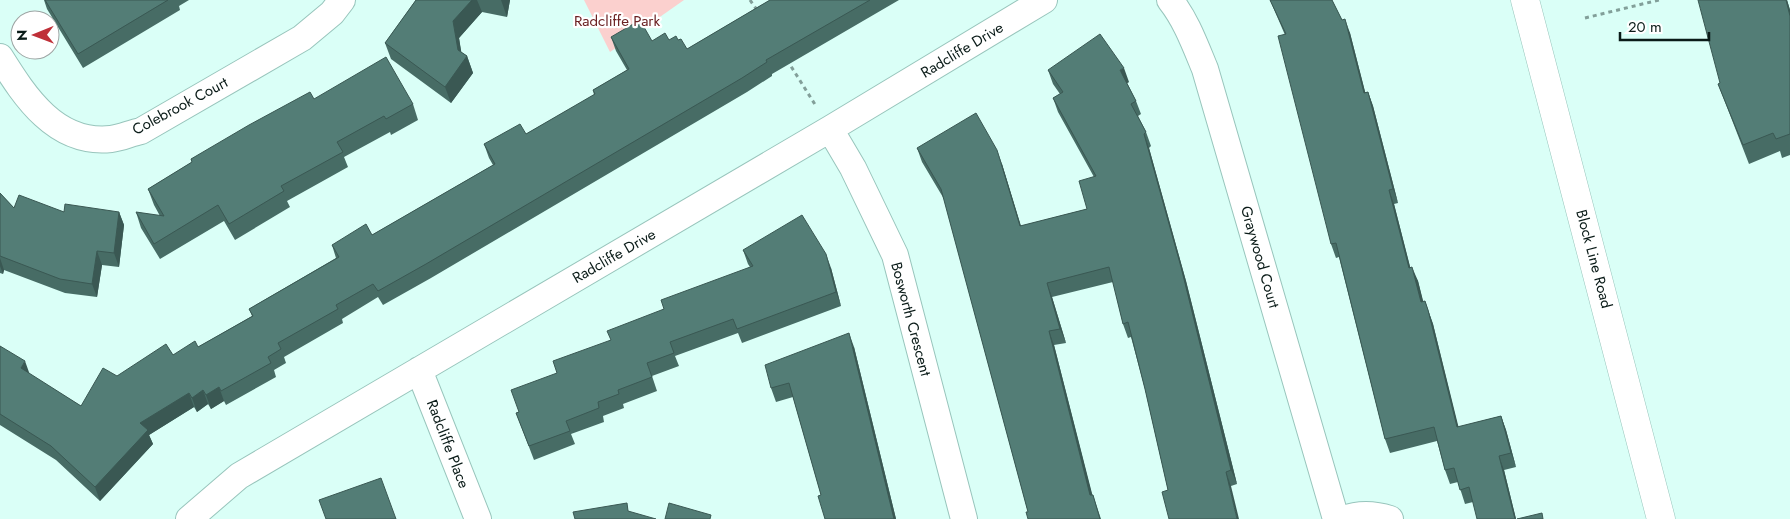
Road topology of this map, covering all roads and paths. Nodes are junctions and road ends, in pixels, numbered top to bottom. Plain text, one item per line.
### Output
1 (342, 0) edge
2 (750, 0) edge
3 (1044, 0) edge
4 (1170, 0) edge
5 (1525, 0) edge
6 (1659, 0) edge
7 (760, 16) edge
8 (1584, 18) dead end
9 (785, 56) edge
10 (0, 57) edge
11 (830, 129) junction
12 (419, 370) junction
13 (189, 519) edge
14 (478, 519) edge
15 (964, 519) edge
16 (1336, 519) edge
17 (1344, 519) edge
18 (1390, 519) edge
19 (1661, 519) edge

1 - 10 street, Colebrook Court
2 - 7 path
3 - 11 street, Radcliffe Drive
4 - 16 street, Graywood Court
5 - 19 street, Block Line Road
6 - 8 path
9 - 11 path
11 - 12 street, Radcliffe Drive
11 - 15 street, Bosworth Crescent
12 - 13 street, Radcliffe Drive
12 - 14 street, Radcliffe Place
17 - 18 street

